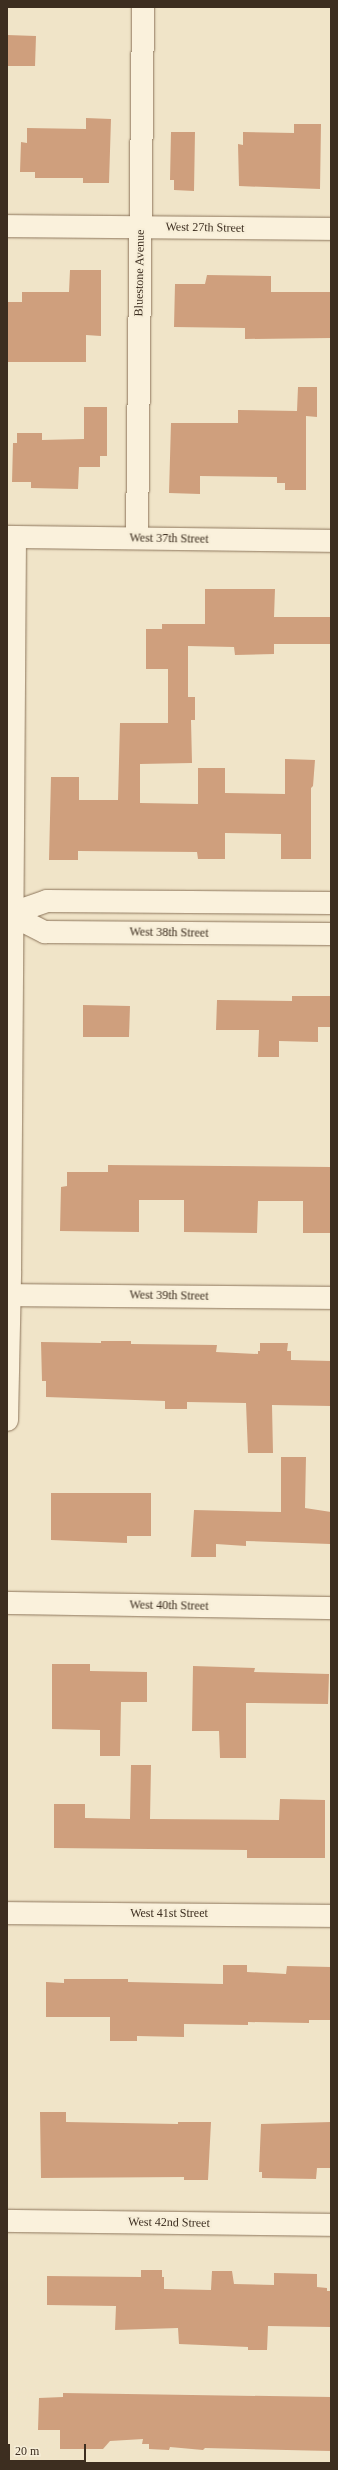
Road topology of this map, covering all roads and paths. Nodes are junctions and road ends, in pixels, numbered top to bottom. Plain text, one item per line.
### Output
1 (144, 7) edge
2 (7, 226) edge
3 (141, 227) junction
4 (331, 229) edge
5 (11, 537) edge
6 (137, 538) junction
7 (331, 541) edge
8 (331, 903) edge
9 (9, 915) edge
10 (331, 934) edge
11 (9, 1295) edge
12 (331, 1298) edge
13 (7, 1420) edge
14 (7, 1603) edge
15 (331, 1608) edge
16 (7, 1913) edge
17 (331, 1916) edge
18 (7, 2221) edge
19 (331, 2225) edge

1 - 3 street, Bluestone Avenue
2 - 3 street, West 27th Street
3 - 4 street, West 27th Street
3 - 6 street, Bluestone Avenue
5 - 6 street, West 37th Street
5 - 9 street
6 - 7 street, West 37th Street
8 - 9 street
9 - 10 street, West 38th Street
9 - 11 street
11 - 12 street, West 39th Street
11 - 13 street
14 - 15 street, West 40th Street
16 - 17 street, West 41st Street
18 - 19 street, West 42nd Street

